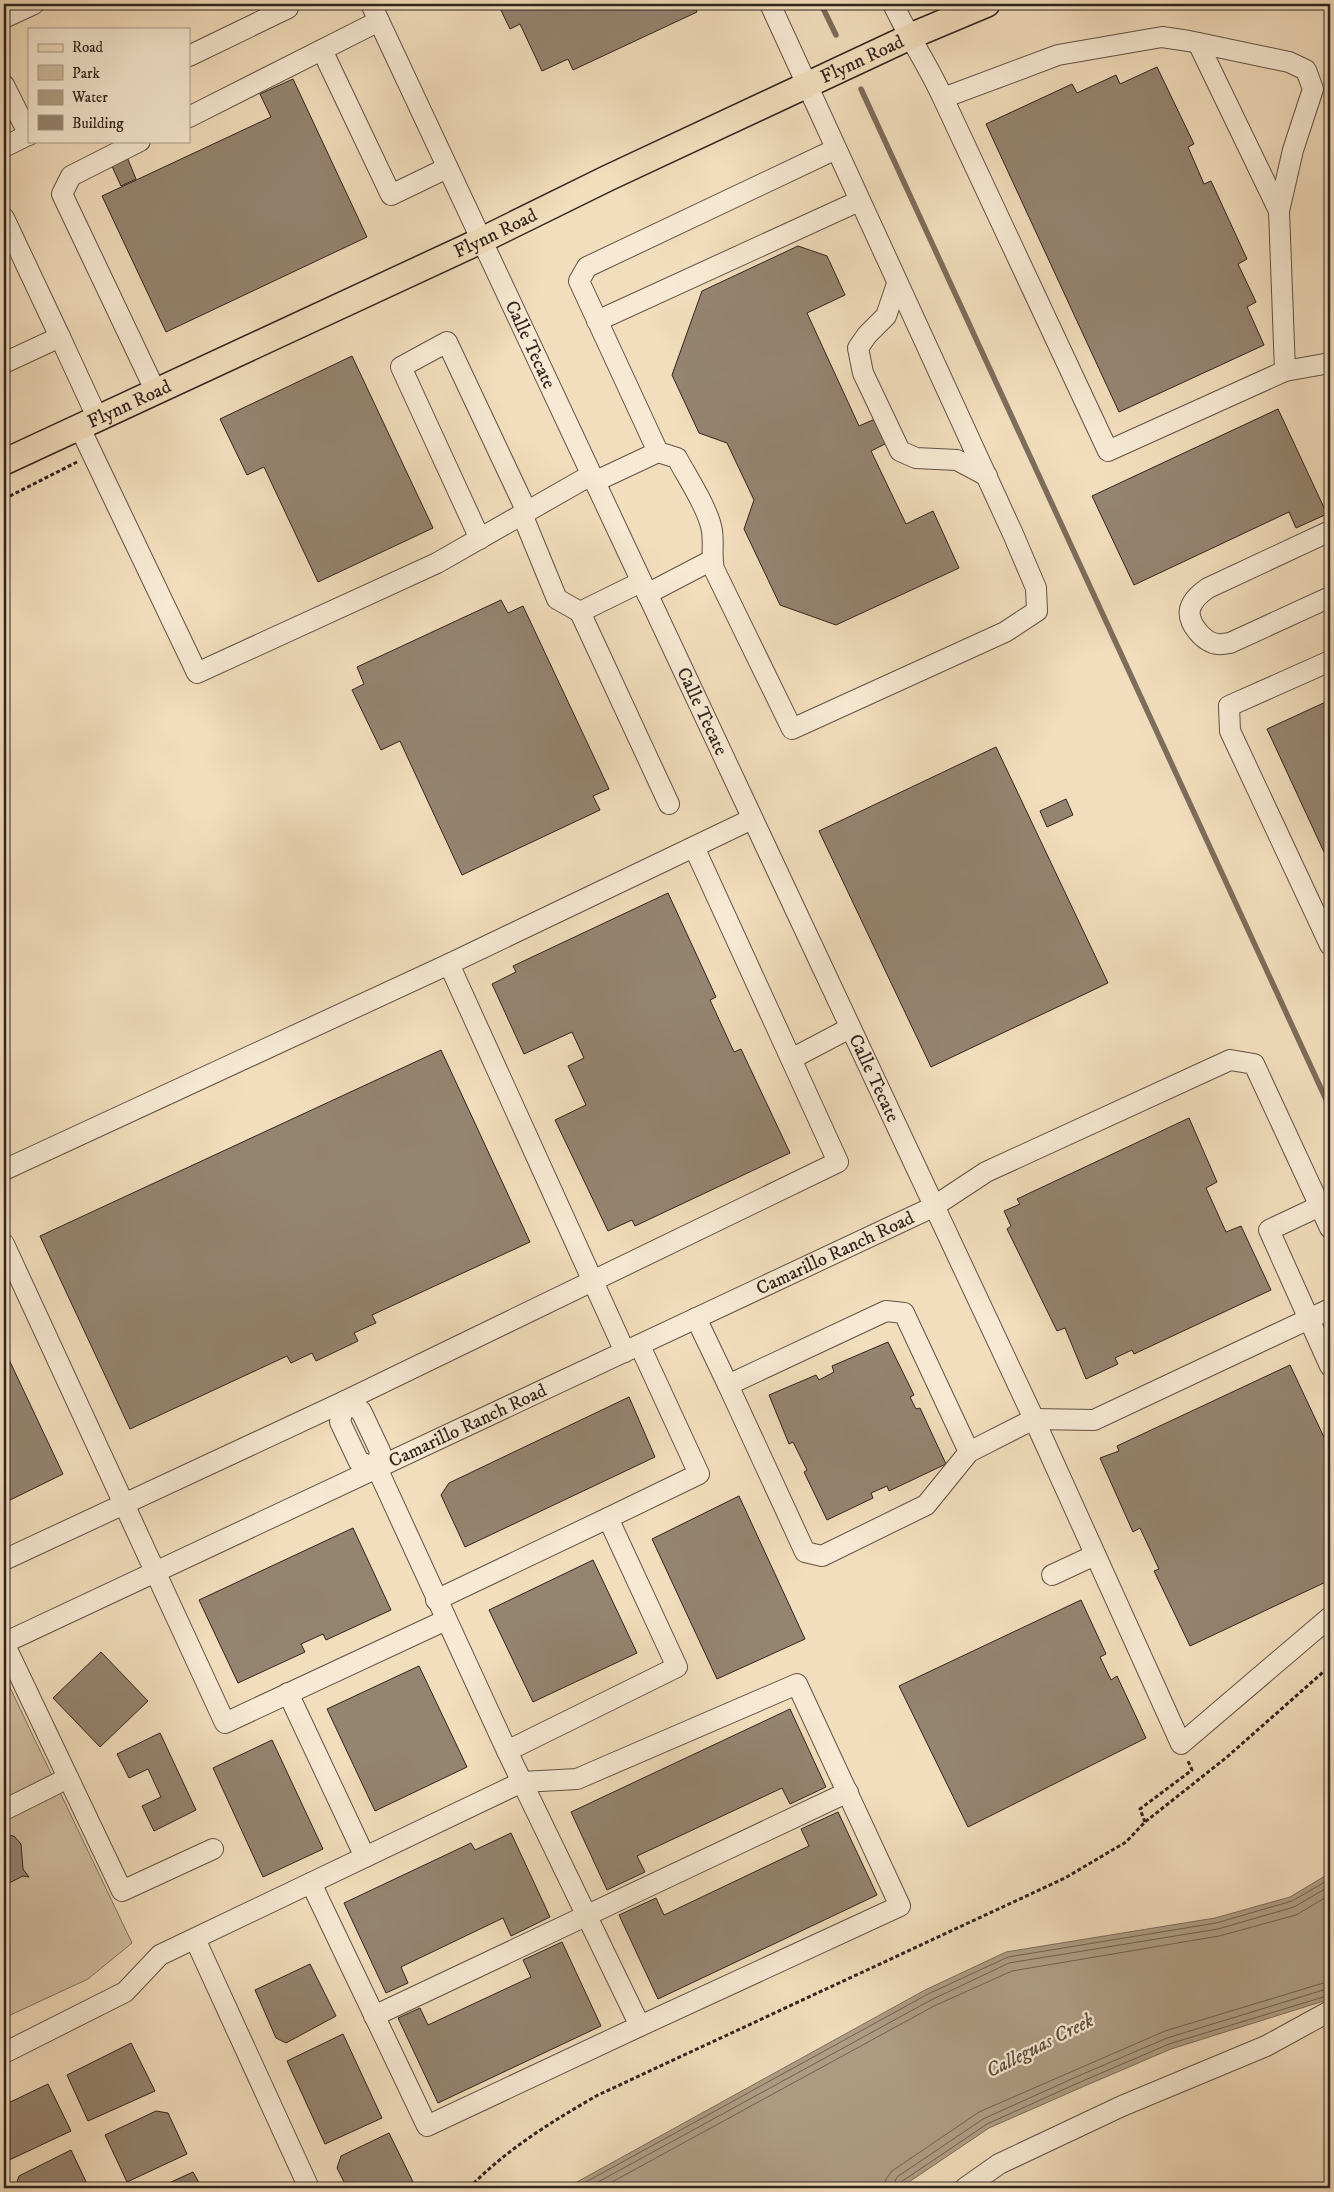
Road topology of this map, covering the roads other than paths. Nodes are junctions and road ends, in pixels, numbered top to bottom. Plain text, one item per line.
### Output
1 (34, 4) edge
2 (286, 4) edge
3 (770, 4) edge
4 (893, 4) edge
5 (986, 4) edge
6 (375, 12) edge
7 (4, 18) edge
8 (909, 37) junction
9 (1198, 43) junction
10 (322, 50) junction
11 (190, 56) edge
12 (4, 85) edge
13 (808, 85) junction
14 (943, 98) junction
15 (190, 116) edge
16 (28, 135) edge
17 (138, 142) edge
18 (4, 147) edge
19 (836, 148) junction
20 (447, 168) junction
21 (859, 201) junction
22 (1278, 211) junction
23 (4, 218) edge
24 (480, 241) junction
25 (897, 284) junction
26 (597, 321) junction
27 (60, 337) junction
28 (4, 363) edge
29 (1330, 363) edge
30 (1285, 371) junction
31 (155, 390) junction
32 (88, 421) junction
33 (658, 452) junction
34 (4, 462) edge
35 (987, 476) junction
36 (592, 478) junction
37 (524, 513) junction
38 (1330, 531) edge
39 (480, 539) junction
40 (712, 560) junction
41 (644, 588) junction
42 (1330, 597) edge
43 (580, 612) junction
44 (1330, 661) edge
45 (669, 804) dead end
46 (752, 818) junction
47 (694, 847) junction
48 (1330, 945) edge
49 (449, 964) junction
50 (850, 1028) junction
51 (791, 1059) junction
52 (4, 1170) edge
53 (1320, 1206) junction
54 (933, 1207) junction
55 (1330, 1228) edge
56 (4, 1244) edge
57 (592, 1282) junction
58 (1330, 1309) edge
59 (696, 1318) junction
60 (1308, 1319) junction
61 (633, 1349) junction
62 (1330, 1366) edge
63 (728, 1385) junction
64 (345, 1401) junction
65 (1034, 1419) junction
66 (969, 1452) junction
67 (377, 1468) junction
68 (123, 1504) junction
69 (608, 1518) junction
70 (1095, 1554) junction
71 (4, 1560) edge
72 (154, 1572) junction
73 (1052, 1575) dead end
74 (436, 1600) junction
75 (1330, 1617) edge
76 (446, 1620) junction
77 (4, 1643) edge
78 (288, 1693) junction
79 (507, 1751) junction
80 (68, 1778) junction
81 (522, 1782) junction
82 (848, 1792) junction
83 (4, 1810) edge
84 (213, 1850) dead end
85 (365, 1857) junction
86 (311, 1883) junction
87 (587, 1917) junction
88 (195, 1939) junction
89 (1330, 2010) edge
90 (374, 2016) junction
91 (640, 2026) junction
92 (4, 2053) edge
93 (309, 2188) edge
94 (965, 2188) edge

1 - 7 street
2 - 11 street
3 - 13 street
4 - 8 street
5 - 8 main road, Flynn Road
6 - 10 street
6 - 20 street, Calle Tecate
8 - 13 main road, Flynn Road
8 - 14 street
9 - 14 street
9 - 22 street
9 - 22 street
10 - 15 street
10 - 20 street
12 - 16 street
13 - 19 street
13 - 24 main road, Flynn Road
14 - 30 street
16 - 18 street
17 - 31 street
19 - 21 street
19 - 26 street
20 - 24 street, Calle Tecate
21 - 25 street
21 - 26 street
22 - 30 street
23 - 27 street
24 - 31 main road, Flynn Road
24 - 36 street, Calle Tecate
25 - 35 street
25 - 35 street
26 - 33 street
27 - 28 street
27 - 32 street
29 - 30 street
31 - 32 main road, Flynn Road
32 - 34 main road, Flynn Road
32 - 39 street
33 - 36 street
33 - 40 street
35 - 40 street
36 - 37 street
36 - 41 street, Calle Tecate
37 - 39 street
37 - 39 street
37 - 43 street
38 - 42 street
40 - 41 street
41 - 43 street
41 - 46 street, Calle Tecate
43 - 45 street
44 - 48 street
46 - 47 street
46 - 50 street, Calle Tecate
47 - 49 street
47 - 51 street
49 - 52 street
49 - 57 street
50 - 51 street
50 - 54 street, Calle Tecate
51 - 57 street
53 - 54 street, Camarillo Ranch Road
53 - 55 street
53 - 60 street
54 - 59 street, Camarillo Ranch Road
54 - 65 street, Calle Tecate
56 - 68 street
57 - 61 street
57 - 64 street
58 - 60 street
59 - 61 street, Camarillo Ranch Road
59 - 63 street
60 - 62 street
60 - 65 street
61 - 67 street, Camarillo Ranch Road
61 - 69 street
63 - 66 street
63 - 66 street
64 - 67 street
64 - 68 street
65 - 66 street
65 - 70 street, Calle Tecate
67 - 72 street, Camarillo Ranch Road
67 - 74 street
68 - 71 street
68 - 72 street
69 - 74 street
69 - 79 street
70 - 73 street
70 - 75 street, Calle Tecate
72 - 77 street, Camarillo Ranch Road
72 - 78 street
74 - 76 street
76 - 78 street
76 - 79 street
77 - 80 street
78 - 85 street
79 - 81 street
80 - 83 street
80 - 84 street
81 - 82 street
81 - 85 street
81 - 87 street
82 - 87 street
82 - 91 street
85 - 86 street
86 - 88 street
86 - 90 street
87 - 90 street
87 - 91 street
88 - 92 street
88 - 93 street
89 - 94 street
90 - 91 street

